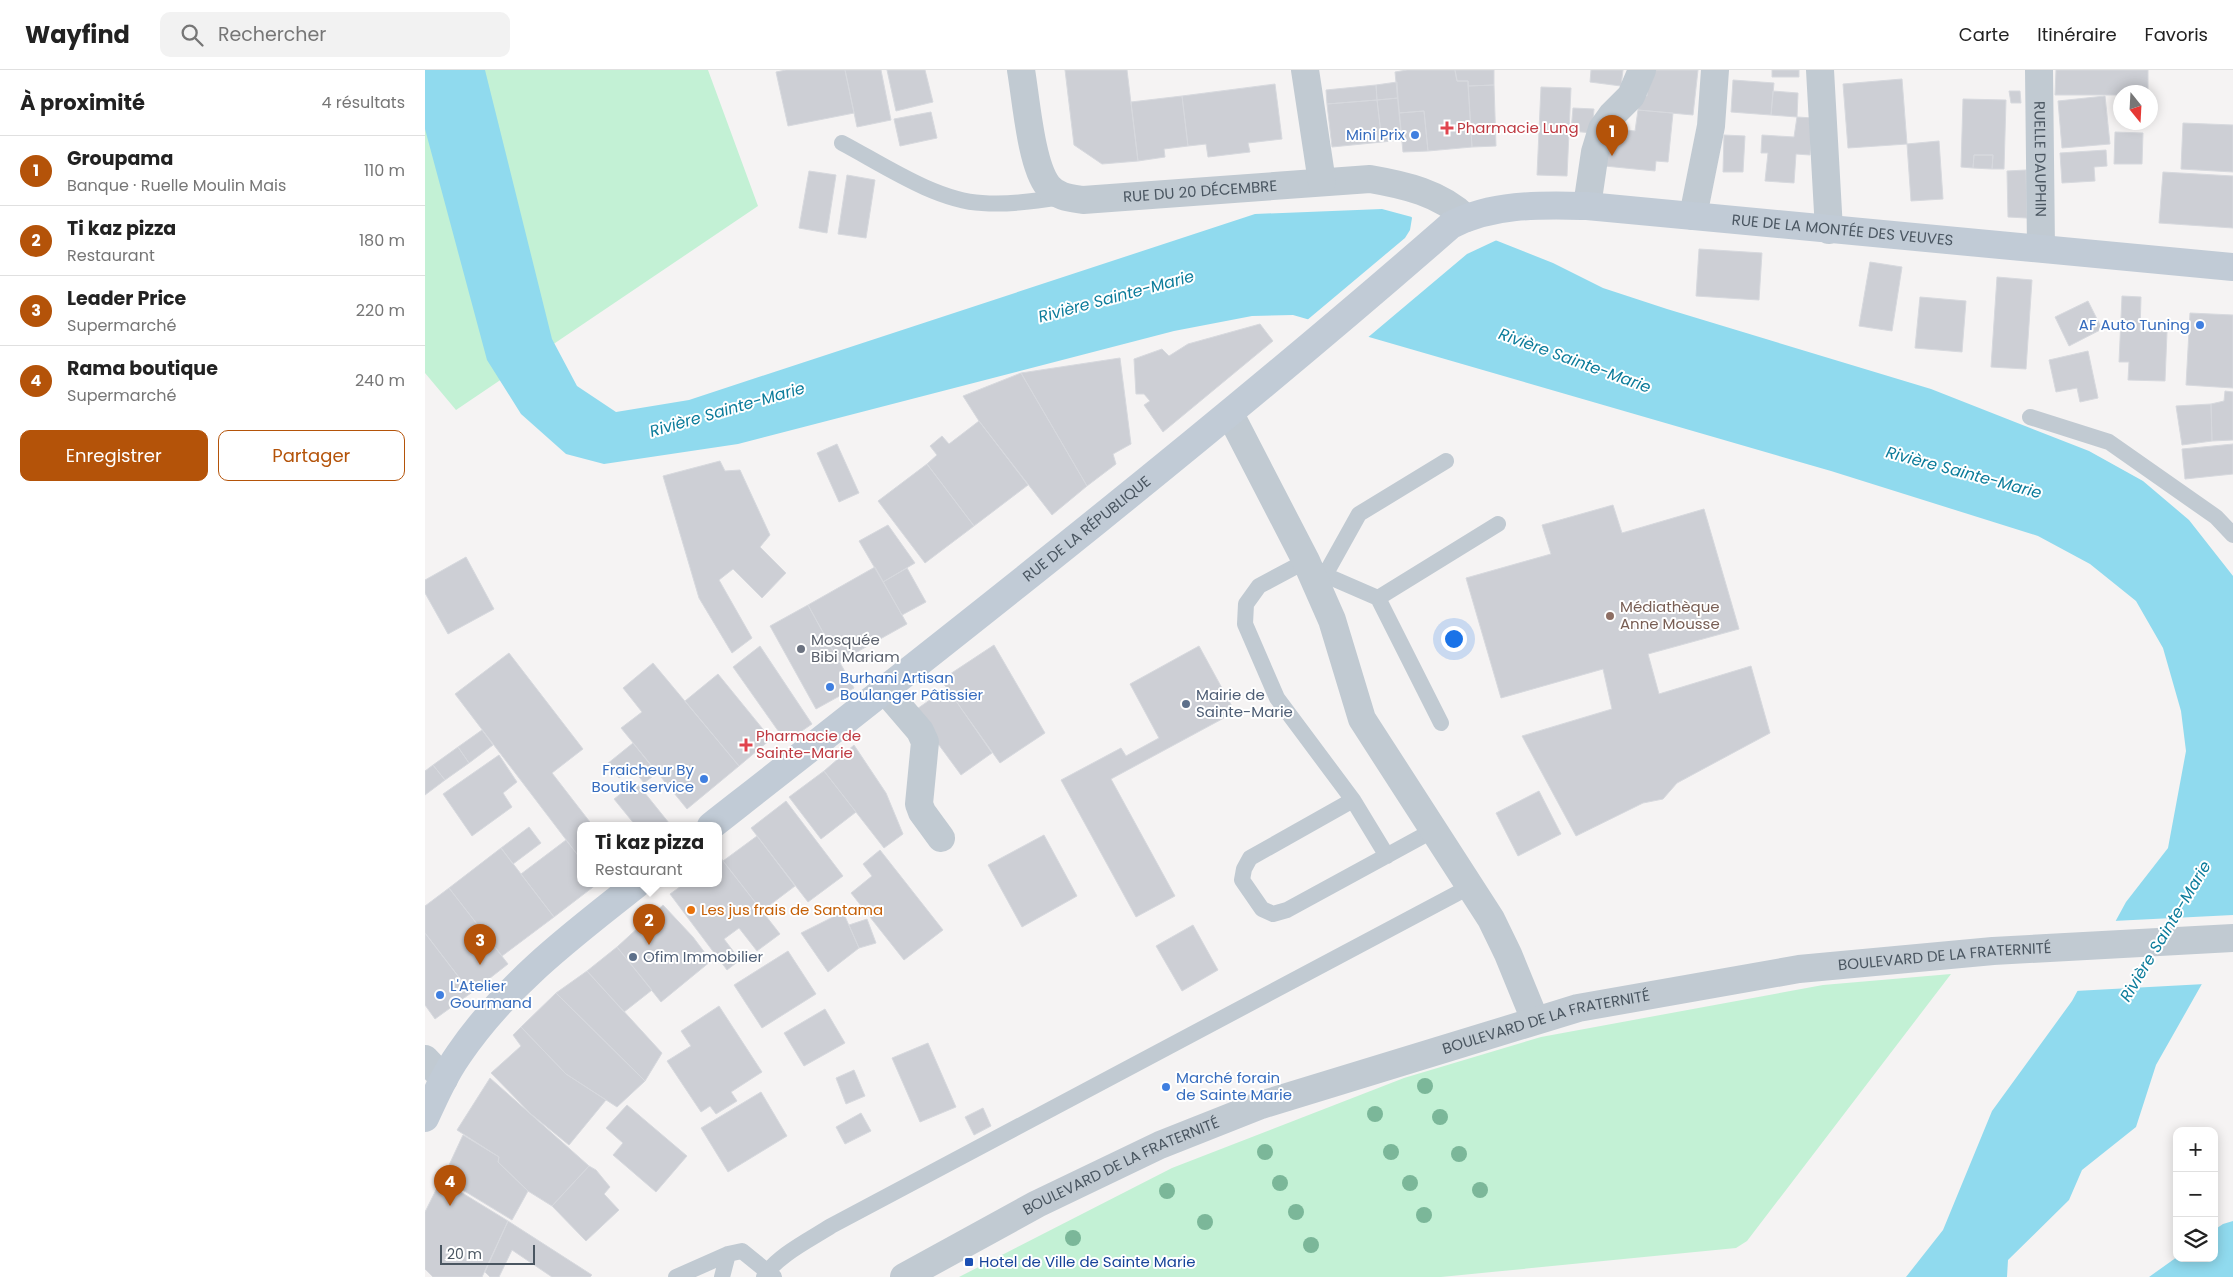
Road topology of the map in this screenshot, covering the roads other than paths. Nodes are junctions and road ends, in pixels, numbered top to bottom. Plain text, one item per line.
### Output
1 (1021, 70) edge
2 (1305, 70) edge
3 (1642, 70) edge
4 (1715, 70) edge
5 (1820, 70) edge
6 (2039, 70) edge
7 (842, 143) dead end
8 (1322, 182) junction
9 (1062, 197) junction
10 (1587, 206) junction
11 (1693, 216) junction
12 (1457, 222) junction
13 (1829, 230) junction
14 (2041, 248) junction
15 (2233, 266) edge
16 (1230, 414) junction
17 (2031, 417) dead end
18 (1446, 461) dead end
19 (1498, 524) dead end
20 (2233, 535) edge
21 (1316, 568) junction
22 (1378, 598) junction
23 (884, 690) junction
24 (1441, 723) dead end
25 (1353, 800) junction
26 (716, 822) edge
27 (1432, 831) junction
28 (941, 838) dead end
29 (1387, 856) junction
30 (1471, 886) junction
31 (633, 887) edge
32 (2233, 938) edge
33 (1535, 1020) junction
34 (425, 1059) edge
35 (444, 1079) junction
36 (425, 1118) edge
37 (728, 1254) junction
38 (682, 1275) edge
39 (769, 1275) edge
40 (722, 1277) edge
41 (904, 1277) edge

1 - 9 street
2 - 8 street
3 - 10 street
4 - 11 street
5 - 13 street
6 - 14 street, RUELLE DAUPHIN
7 - 9 lane
8 - 9 street, RUE DU 20 DÉCEMBRE
8 - 12 street, RUE DU 20 DÉCEMBRE
10 - 11 main road, RUE DE LA MONTÉE DES VEUVES
10 - 12 main road, RUE DE LA MONTÉE DES VEUVES
11 - 13 main road, RUE DE LA MONTÉE DES VEUVES
12 - 16 main road, RUE DE LA RÉPUBLIQUE
13 - 14 main road, RUE DE LA MONTÉE DES VEUVES
14 - 15 main road, RUE DE LA MONTÉE DES VEUVES
16 - 21 street
16 - 23 main road, RUE DE LA RÉPUBLIQUE
17 - 20 lane
18 - 21 lane
19 - 22 lane
21 - 22 lane
21 - 25 lane
21 - 27 street
22 - 24 lane
23 - 26 main road, RUE DE LA RÉPUBLIQUE
23 - 28 street
25 - 29 lane
25 - 29 lane
27 - 29 lane
27 - 30 street
30 - 33 street
30 - 39 lane
31 - 35 main road
32 - 33 street, BOULEVARD DE LA FRATERNITÉ
33 - 41 street, BOULEVARD DE LA FRATERNITÉ
34 - 35 street
35 - 36 main road
37 - 38 lane
37 - 39 lane
37 - 40 lane

